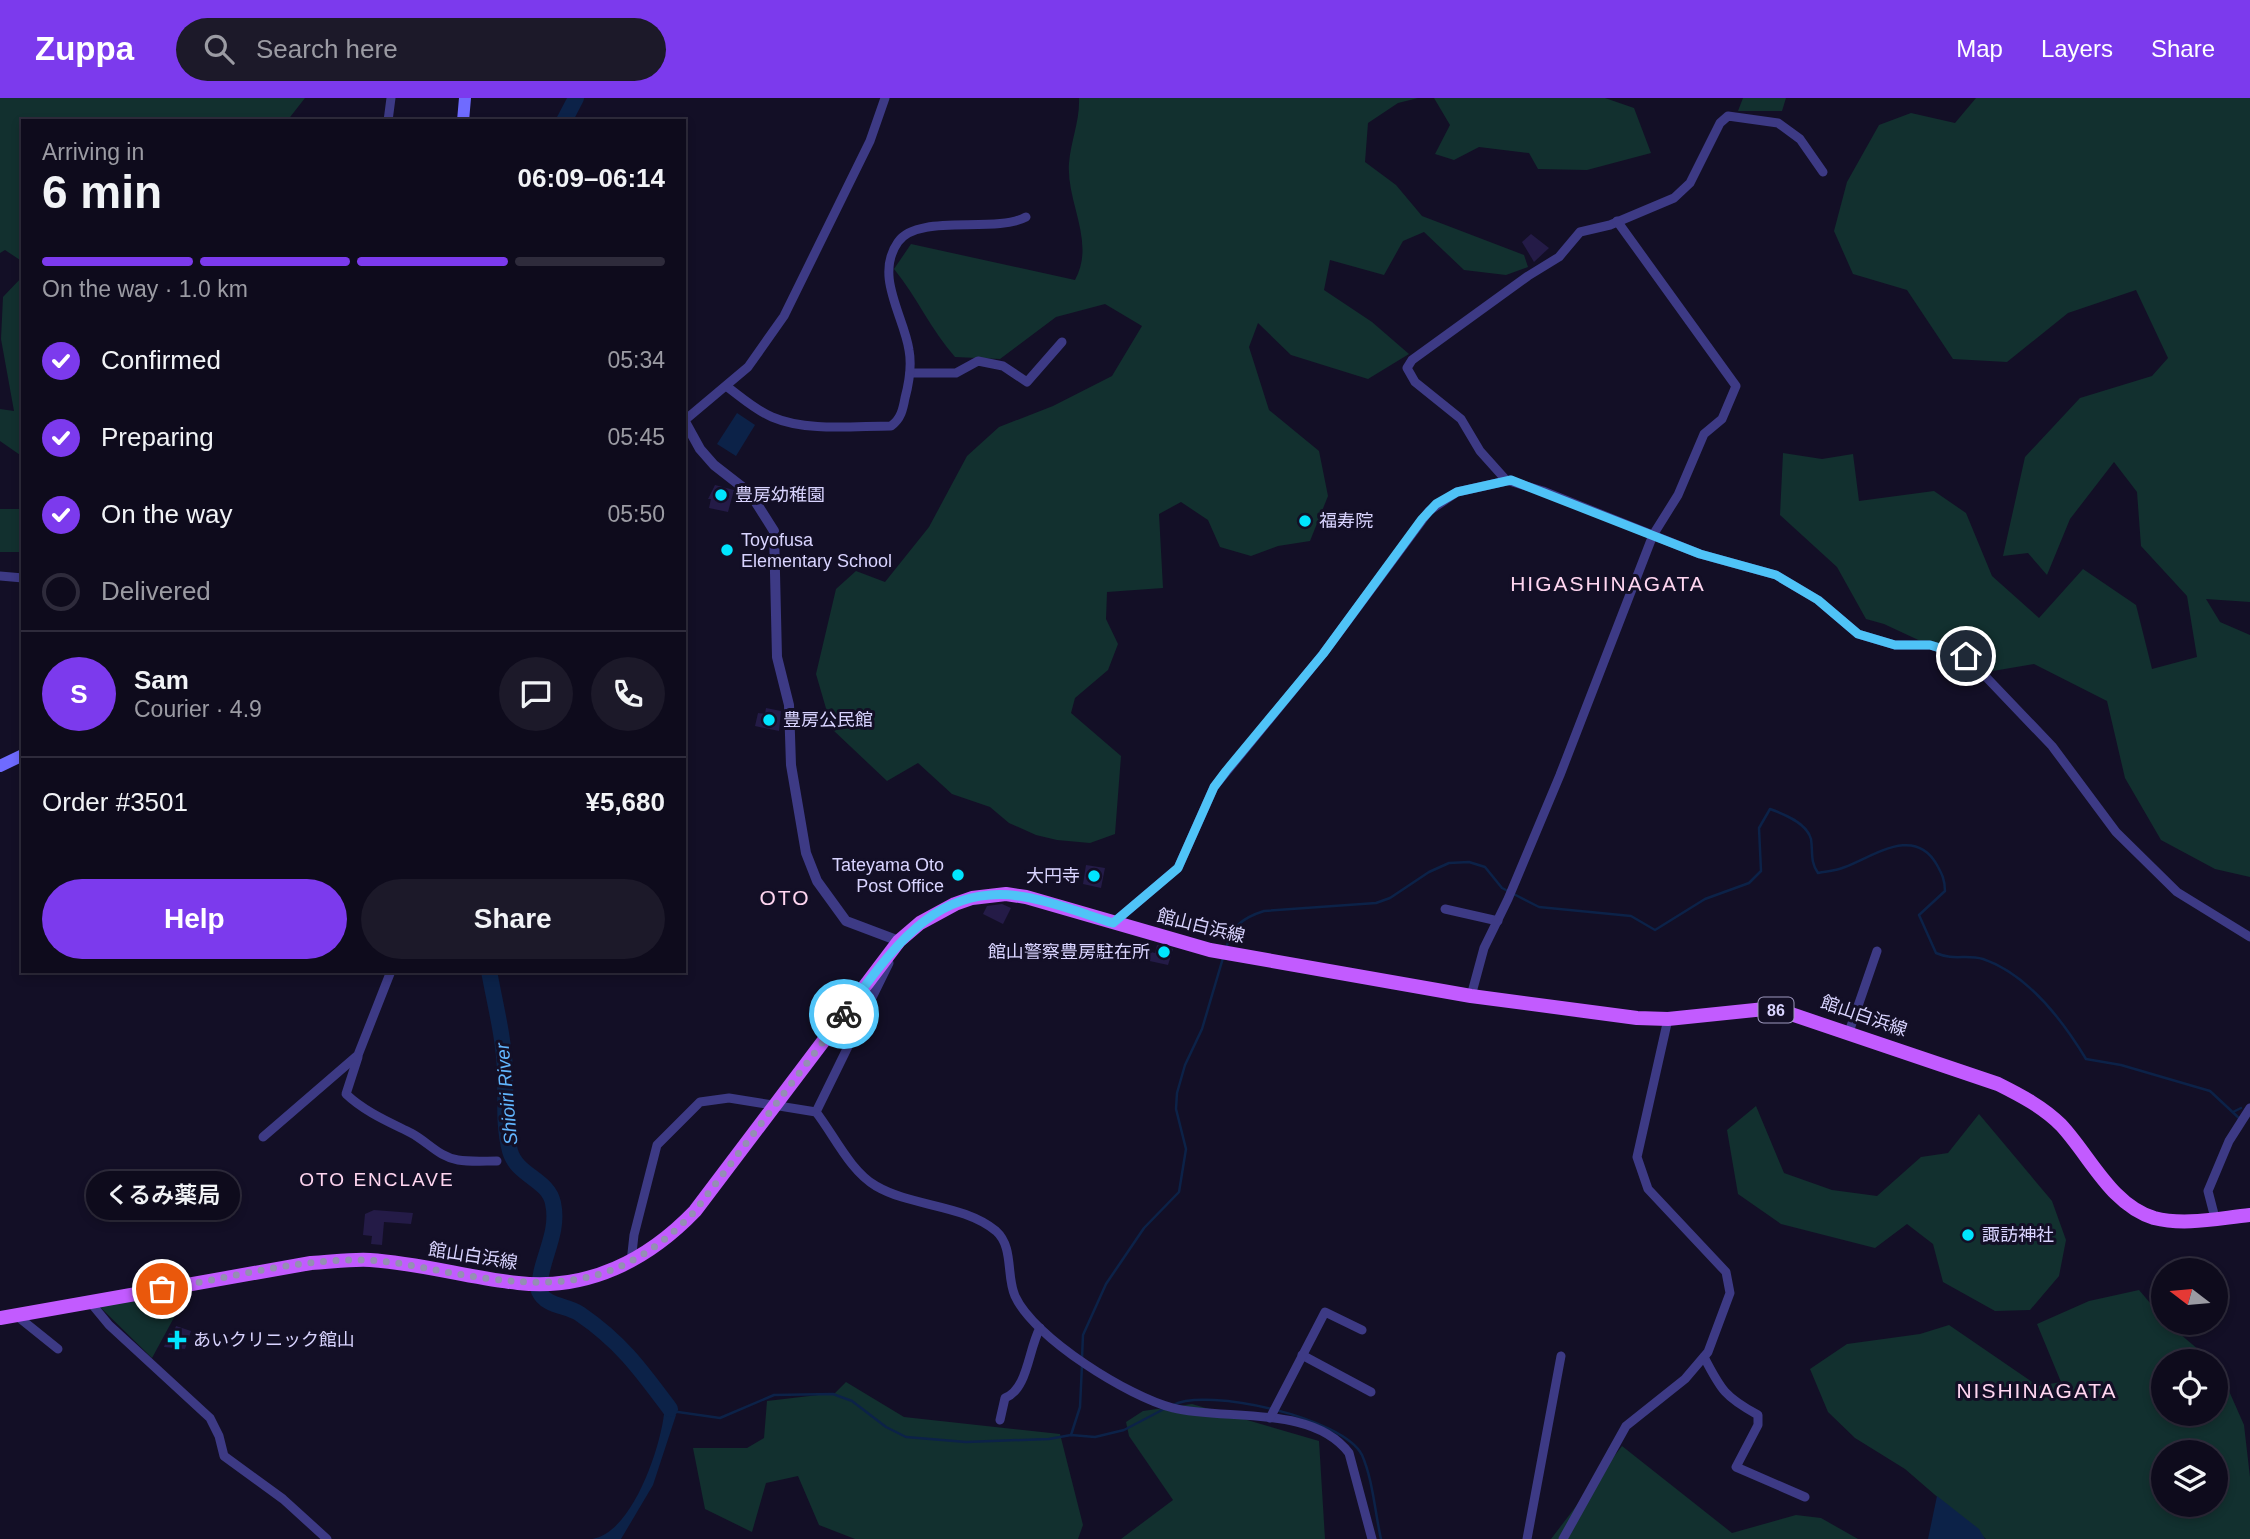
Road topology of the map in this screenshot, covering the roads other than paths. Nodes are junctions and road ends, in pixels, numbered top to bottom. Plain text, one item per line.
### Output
1 (391, 98) edge
2 (465, 98) edge
3 (885, 98) edge
4 (388, 119) edge
5 (463, 119) edge
6 (1823, 173) dead end
7 (1026, 217) dead end
8 (1617, 221) junction
9 (1062, 342) dead end
10 (910, 373) junction
11 (726, 386) junction
12 (686, 419) edge
13 (686, 422) edge
14 (1511, 480) junction
15 (1653, 535) junction
16 (0, 576) edge
17 (21, 578) edge
18 (21, 756) edge
19 (0, 766) edge
20 (1445, 909) dead end
21 (1498, 921) junction
22 (1113, 923) junction
23 (2250, 937) edge
24 (899, 941) junction
25 (1877, 951) dead end
26 (390, 973) edge
27 (1471, 996) junction
28 (1668, 1019) junction
29 (1849, 1032) junction
30 (358, 1055) junction
31 (775, 1105) junction
32 (816, 1112) junction
33 (2247, 1112) edge
34 (263, 1137) dead end
35 (497, 1161) dead end
36 (2250, 1215) edge
37 (2215, 1218) junction
38 (631, 1263) junction
39 (89, 1301) junction
40 (16, 1315) junction
41 (0, 1318) edge
42 (1040, 1328) junction
43 (1362, 1330) dead end
44 (58, 1349) dead end
45 (1302, 1355) junction
46 (1561, 1356) dead end
47 (1704, 1357) junction
48 (1371, 1392) dead end
49 (1271, 1416) junction
50 (1000, 1420) dead end
51 (1804, 1497) dead end
52 (327, 1539) edge
53 (1372, 1539) edge
54 (1527, 1539) edge
55 (1563, 1539) edge

1 - 4 street
2 - 5 main road
3 - 11 street
6 - 8 street
7 - 10 street
8 - 14 street
8 - 15 street
9 - 10 street
10 - 11 street
11 - 12 street
13 - 24 street
14 - 15 street
14 - 22 street
15 - 21 street
15 - 23 street
16 - 17 street
18 - 19 main road
20 - 21 street
21 - 27 street
22 - 24 main road, 館山白浜線 / 86
22 - 27 main road, 館山白浜線 / 86
24 - 31 main road, 館山白浜線 / 86
24 - 32 street
25 - 29 street
26 - 30 street
27 - 28 main road, 館山白浜線 / 86
28 - 29 main road, 館山白浜線 / 86
28 - 47 street
29 - 37 main road, 館山白浜線 / 86
30 - 34 street
30 - 35 street
31 - 32 street
31 - 38 main road, 館山白浜線 / 86
31 - 38 street
32 - 42 street
33 - 37 street
36 - 37 main road, 館山白浜線 / 86
38 - 39 main road, 館山白浜線 / 86
39 - 40 main road, 館山白浜線 / 86
39 - 52 street
40 - 41 main road, 館山白浜線 / 86
40 - 44 street
42 - 49 street
42 - 50 street
43 - 45 street
45 - 48 street
45 - 49 street
46 - 54 street
47 - 51 street
47 - 55 street
49 - 53 street

